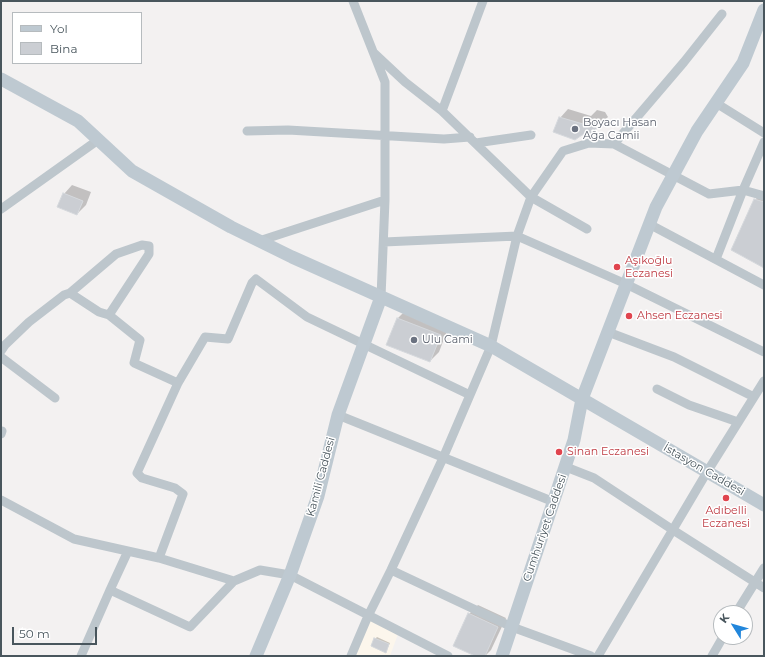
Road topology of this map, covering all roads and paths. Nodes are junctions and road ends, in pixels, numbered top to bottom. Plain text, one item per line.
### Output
1 (353, 1) edge
2 (483, 1) edge
3 (722, 14) dead end
4 (763, 15) edge
5 (372, 51) junction
6 (1, 80) edge
7 (716, 103) junction
8 (442, 111) junction
9 (247, 131) dead end
10 (764, 133) edge
11 (531, 135) dead end
12 (384, 136) junction
13 (98, 140) junction
14 (473, 140) junction
15 (764, 142) edge
16 (614, 144) junction
17 (673, 175) junction
18 (743, 190) junction
19 (764, 196) edge
20 (531, 197) junction
21 (385, 200) junction
22 (1, 209) edge
23 (649, 224) junction
24 (587, 229) dead end
25 (517, 236) junction
26 (259, 241) junction
27 (384, 242) junction
28 (716, 260) junction
29 (626, 284) junction
30 (764, 285) edge
31 (70, 293) junction
32 (381, 297) junction
33 (109, 314) junction
34 (608, 332) junction
35 (364, 344) junction
36 (491, 346) junction
37 (1, 351) edge
38 (764, 352) edge
39 (1, 357) edge
40 (764, 380) edge
41 (178, 383) junction
42 (657, 389) dead end
43 (470, 395) junction
44 (754, 397) junction
45 (55, 398) dead end
46 (582, 399) junction
47 (338, 415) junction
48 (738, 422) junction
49 (443, 458) junction
50 (566, 467) junction
51 (707, 472) junction
52 (1, 500) edge
53 (554, 502) junction
54 (764, 505) edge
55 (673, 530) junction
56 (128, 551) junction
57 (159, 558) junction
58 (764, 568) edge
59 (391, 570) junction
60 (290, 575) junction
61 (234, 581) junction
62 (754, 582) junction
63 (764, 588) edge
64 (110, 590) junction
65 (741, 605) edge
66 (368, 616) junction
67 (512, 627) junction
68 (718, 645) edge
69 (81, 656) edge
70 (256, 656) edge
71 (350, 656) edge
72 (448, 656) edge
73 (502, 656) edge
74 (591, 656) edge
75 (598, 656) edge
76 (712, 656) edge

1 - 5 street
2 - 8 street
3 - 16 street
4 - 7 main road, Cumhuriyet Caddesi
5 - 8 street
5 - 12 street
6 - 13 main road, İstasyon Caddesi
7 - 10 street
7 - 17 main road, Cumhuriyet Caddesi
8 - 14 street
9 - 12 street
11 - 14 street
12 - 14 street
12 - 21 street
13 - 22 street
13 - 26 main road, İstasyon Caddesi
14 - 20 street
15 - 18 street
16 - 17 street
16 - 20 street
17 - 18 street
17 - 23 main road, Cumhuriyet Caddesi
18 - 19 street
18 - 28 street
20 - 24 street
20 - 25 street
21 - 26 street
21 - 27 street
23 - 28 street
23 - 29 main road, Cumhuriyet Caddesi
25 - 27 street
25 - 29 street
25 - 36 street
26 - 32 main road, İstasyon Caddesi
27 - 32 street
28 - 30 street
29 - 34 main road, Cumhuriyet Caddesi
29 - 38 street
31 - 33 street
31 - 33 street
31 - 37 street
32 - 35 main road, Kamili Caddesi
32 - 36 main road, İstasyon Caddesi
33 - 41 street
34 - 44 street
34 - 46 main road, Cumhuriyet Caddesi
35 - 41 street
35 - 43 street
35 - 47 main road, Kamili Caddesi
36 - 43 street
36 - 46 main road, İstasyon Caddesi
39 - 45 street
40 - 44 street
41 - 57 street
42 - 48 street
43 - 49 street
44 - 48 street
46 - 50 main road, Cumhuriyet Caddesi
46 - 51 main road, İstasyon Caddesi
47 - 49 street
47 - 60 main road, Kamili Caddesi
48 - 51 street
49 - 53 street
49 - 59 street
50 - 53 main road, Cumhuriyet Caddesi
50 - 55 street
51 - 54 main road, İstasyon Caddesi
51 - 55 street
52 - 56 street
53 - 67 main road, Cumhuriyet Caddesi
55 - 62 street
55 - 75 street
56 - 57 street
56 - 64 street
57 - 61 street
58 - 62 street
59 - 66 street
59 - 67 street
60 - 61 street
60 - 66 street
60 - 70 main road, Kamili Caddesi
61 - 64 street
62 - 63 street
62 - 65 street
64 - 69 street
66 - 71 street
66 - 72 street
67 - 73 main road, Cumhuriyet Caddesi
67 - 74 street
68 - 76 street

